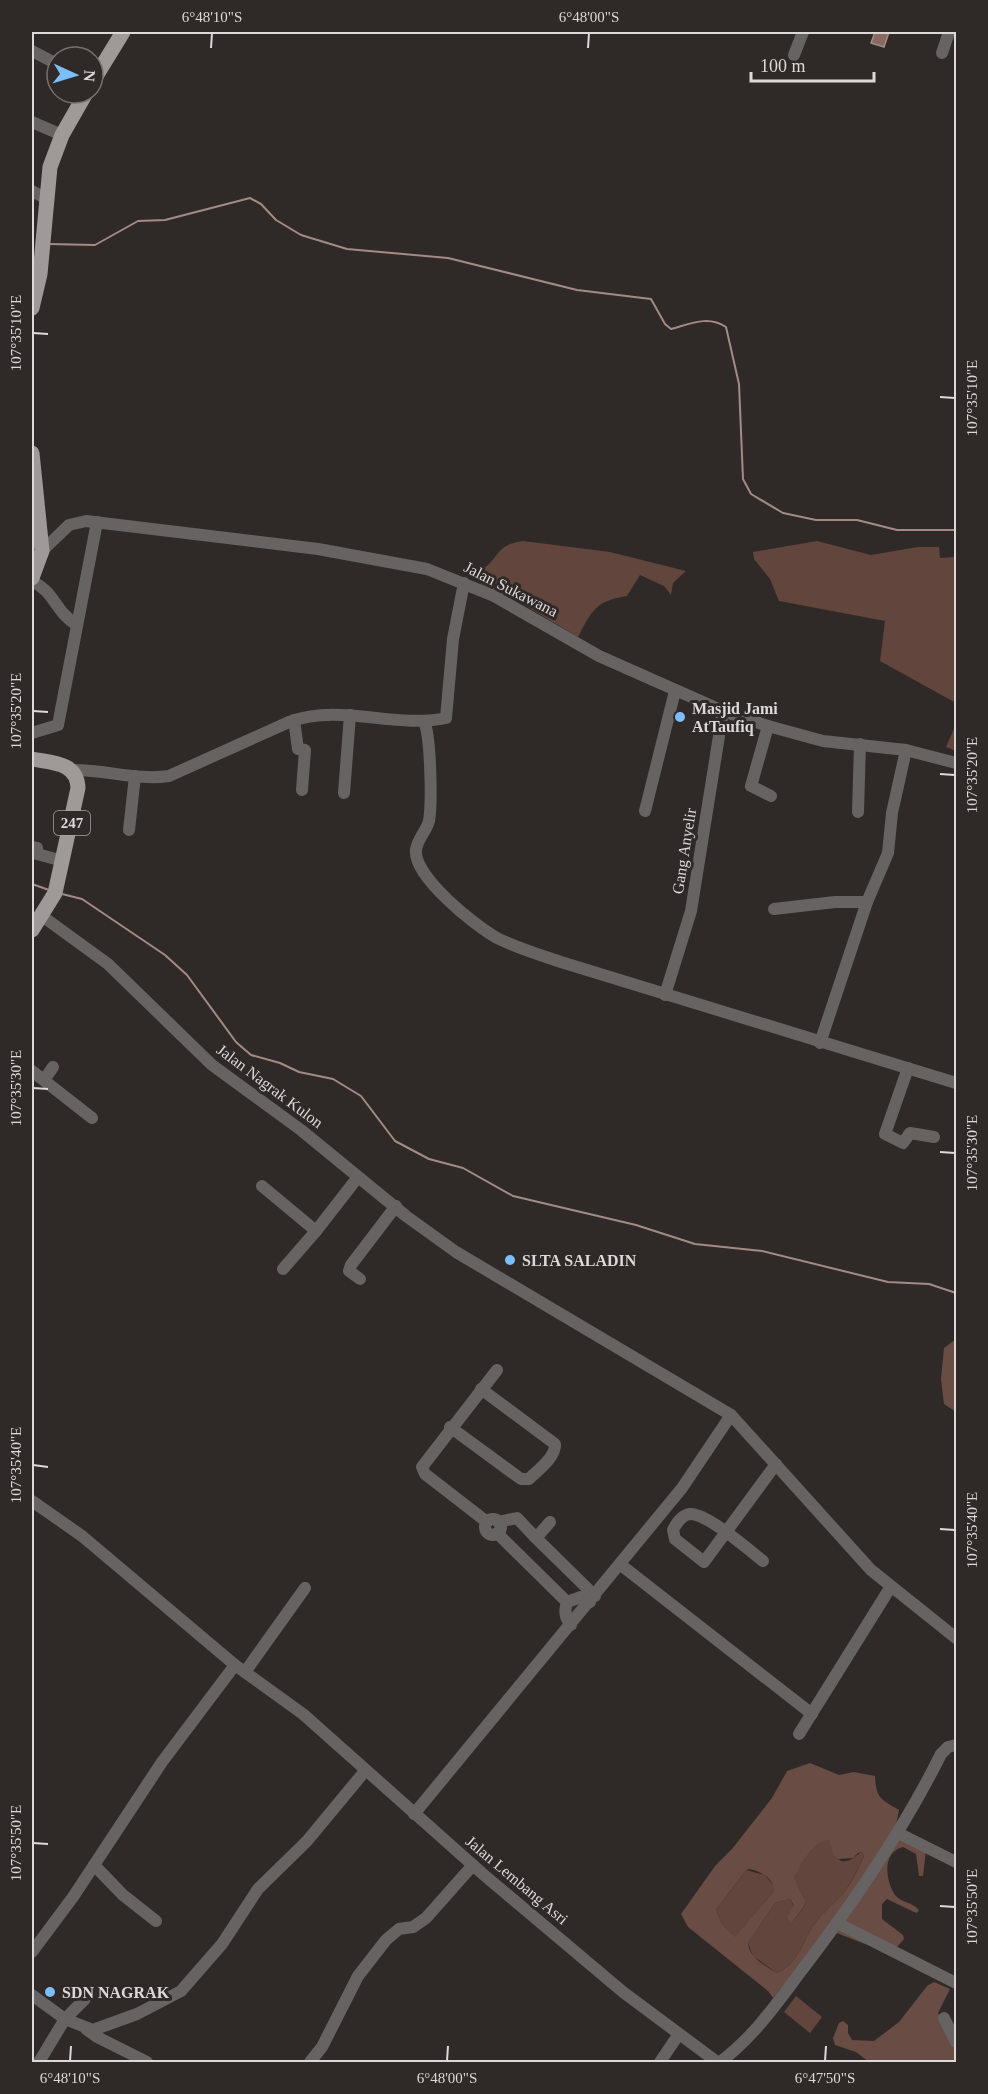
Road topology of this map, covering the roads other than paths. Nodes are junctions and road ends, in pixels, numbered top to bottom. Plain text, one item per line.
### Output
1 (123, 32) edge
2 (803, 32) edge
3 (949, 32) edge
4 (942, 53) dead end
5 (794, 55) dead end
6 (105, 61) edge
7 (79, 105) edge
8 (32, 122) edge
9 (62, 135) junction
10 (38, 194) edge
11 (32, 308) edge
12 (32, 453) edge
13 (35, 510) edge
14 (97, 522) junction
15 (42, 551) junction
16 (32, 579) edge
17 (464, 583) junction
18 (77, 625) junction
19 (675, 691) junction
20 (723, 711) junction
21 (350, 715) junction
22 (294, 720) junction
23 (424, 722) junction
24 (768, 726) junction
25 (32, 733) edge
26 (861, 744) junction
27 (906, 750) junction
28 (32, 759) edge
29 (957, 763) edge
30 (72, 770) junction
31 (135, 776) junction
32 (302, 790) dead end
33 (344, 793) dead end
34 (771, 796) dead end
35 (645, 811) dead end
36 (858, 812) dead end
37 (129, 830) dead end
38 (32, 847) edge
39 (63, 861) junction
40 (867, 902) junction
41 (774, 909) dead end
42 (42, 916) junction
43 (32, 930) edge
44 (665, 995) junction
45 (820, 1043) junction
46 (53, 1067) dead end
47 (908, 1068) junction
48 (32, 1071) edge
49 (44, 1080) junction
50 (957, 1083) edge
51 (92, 1118) dead end
52 (934, 1137) dead end
53 (358, 1177) junction
54 (262, 1186) dead end
55 (396, 1206) junction
56 (316, 1231) junction
57 (283, 1269) dead end
58 (360, 1279) dead end
59 (497, 1370) dead end
60 (481, 1389) junction
61 (731, 1415) junction
62 (450, 1427) junction
63 (776, 1464) junction
64 (32, 1501) edge
65 (550, 1522) dead end
66 (494, 1526) junction
67 (536, 1538) junction
68 (764, 1560) dead end
69 (621, 1565) junction
70 (305, 1588) dead end
71 (890, 1588) junction
72 (592, 1599) junction
73 (567, 1602) junction
74 (571, 1625) junction
75 (957, 1638) edge
76 (240, 1669) junction
77 (812, 1714) junction
78 (799, 1734) dead end
79 (957, 1745) edge
80 (365, 1771) junction
81 (414, 1814) junction
82 (898, 1833) junction
83 (957, 1862) edge
84 (94, 1865) junction
85 (473, 1865) junction
86 (156, 1921) dead end
87 (837, 1923) junction
88 (32, 1952) edge
89 (957, 1983) edge
90 (32, 1995) edge
91 (85, 1999) dead end
92 (944, 2018) dead end
93 (65, 2019) junction
94 (86, 2029) junction
95 (679, 2034) junction
96 (957, 2043) edge
97 (39, 2062) edge
98 (147, 2062) edge
99 (310, 2062) edge
100 (660, 2062) edge
101 (719, 2062) edge

1 - 6 main road
2 - 5 street
3 - 4 street
7 - 9 main road
8 - 9 street
9 - 10 main road
10 - 11 main road
12 - 13 main road
13 - 15 main road
14 - 15 street, Jalan Sukawana
14 - 17 street, Jalan Sukawana
14 - 18 street
15 - 16 main road
16 - 18 street
17 - 19 street, Jalan Sukawana
17 - 23 street
18 - 25 street
19 - 20 street, Jalan Sukawana
19 - 35 street
20 - 24 street, Jalan Sukawana
20 - 44 street, Gang Anyelir
21 - 22 street
21 - 23 street
21 - 33 street
22 - 31 street
22 - 32 street
23 - 44 street
24 - 26 street, Jalan Sukawana
24 - 34 street
26 - 27 street, Jalan Sukawana
26 - 36 street
27 - 29 street, Jalan Sukawana
27 - 40 street
28 - 30 main road
30 - 31 street
30 - 39 main road, 247
31 - 37 street
38 - 39 street
39 - 42 main road, 247
40 - 41 street
40 - 45 street
42 - 43 main road, 247
42 - 53 street, Jalan Nagrak Kulon
44 - 45 street
45 - 47 street
46 - 49 street
47 - 50 street
47 - 52 street
48 - 49 street
49 - 51 street
53 - 55 street, Jalan Nagrak Kulon
53 - 56 street
54 - 56 street
55 - 58 street
55 - 61 street, Jalan Nagrak Kulon
56 - 57 street
59 - 60 street
60 - 62 street
60 - 62 street
61 - 63 street, Jalan Nagrak Kulon
61 - 69 street
62 - 66 street
63 - 68 street
63 - 71 street, Jalan Nagrak Kulon
64 - 76 street, Jalan Lembang Asri
65 - 67 street
66 - 67 street
66 - 73 street
67 - 72 street
69 - 72 street
69 - 77 street
70 - 76 street
71 - 75 street, Jalan Nagrak Kulon
71 - 77 street
72 - 73 street
72 - 74 street
73 - 74 street
74 - 81 street
76 - 80 street, Jalan Lembang Asri
76 - 84 street
77 - 78 street
79 - 82 street, Jalan Lembang Asri
80 - 81 street, Jalan Lembang Asri
80 - 94 street
81 - 85 street, Jalan Lembang Asri
82 - 83 street
82 - 87 street, Jalan Lembang Asri
84 - 86 street
84 - 88 street
85 - 95 street, Jalan Lembang Asri
85 - 99 street
87 - 89 street
87 - 101 street, Jalan Lembang Asri
90 - 93 street
91 - 93 street
92 - 96 street
93 - 94 street
93 - 97 street
94 - 98 street
95 - 100 street
95 - 101 street, Jalan Lembang Asri

